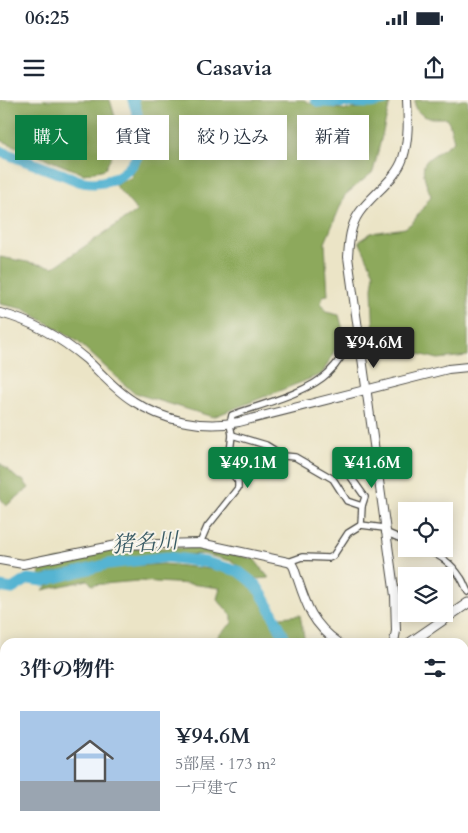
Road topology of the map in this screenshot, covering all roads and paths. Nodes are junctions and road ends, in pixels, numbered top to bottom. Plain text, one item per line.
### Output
1 (407, 100) edge
2 (0, 313) edge
3 (358, 334) junction
4 (468, 367) edge
5 (366, 390) junction
6 (230, 424) junction
7 (232, 435) junction
8 (347, 455) dead end
9 (362, 506) junction
10 (361, 525) junction
11 (385, 530) junction
12 (398, 537) edge
13 (200, 543) junction
14 (441, 557) edge
15 (0, 560) edge
16 (288, 562) junction
17 (468, 592) edge
18 (468, 602) edge
19 (333, 638) edge
20 (395, 638) edge
21 (417, 638) edge

1 - 3 street
2 - 6 street
3 - 5 street
3 - 6 street
4 - 5 street
5 - 6 street
5 - 11 street
6 - 7 street
7 - 9 street
7 - 13 street
8 - 9 street
9 - 10 street
10 - 11 street
10 - 16 street
11 - 12 street
11 - 20 street
13 - 15 street
13 - 16 street
14 - 17 street
16 - 19 street
18 - 21 main road

